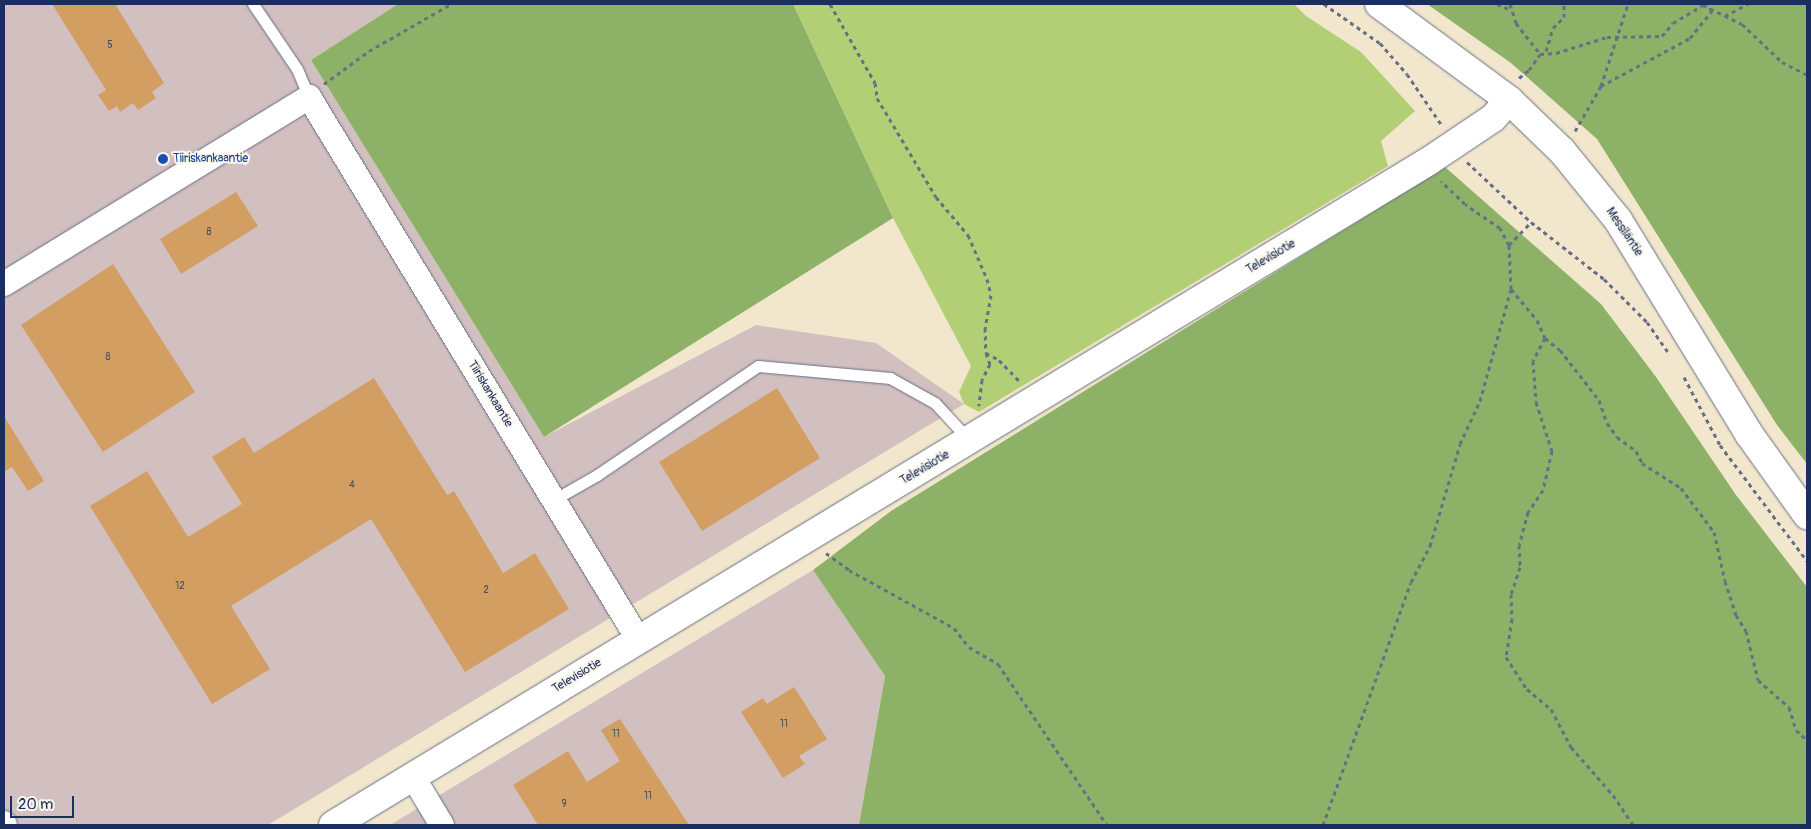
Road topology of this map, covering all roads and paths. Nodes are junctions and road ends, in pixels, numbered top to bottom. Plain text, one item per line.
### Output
1 (253, 4) edge
2 (451, 4) edge
3 (830, 4) edge
4 (1324, 4) edge
5 (1379, 4) edge
6 (1497, 4) edge
7 (1510, 4) edge
8 (1564, 4) edge
9 (1628, 4) edge
10 (1707, 4) edge
11 (1748, 4) edge
12 (1512, 10) junction
13 (1712, 11) junction
14 (1724, 16) junction
15 (1616, 39) junction
16 (1546, 51) junction
17 (1540, 54) junction
18 (1807, 75) edge
19 (1601, 86) junction
20 (309, 97) junction
21 (1506, 98) junction
22 (1454, 145) junction
23 (1562, 151) junction
24 (1429, 161) junction
25 (1531, 222) junction
26 (1509, 245) junction
27 (4, 284) edge
28 (1511, 289) junction
29 (1545, 338) junction
30 (986, 352) junction
31 (1671, 357) dead end
32 (1681, 373) dead end
33 (1041, 397) junction
34 (978, 436) junction
35 (555, 499) junction
36 (1807, 516) edge
37 (812, 535) junction
38 (1807, 561) edge
39 (638, 639) junction
40 (1807, 740) edge
41 (413, 777) junction
42 (333, 825) edge
43 (442, 825) edge
44 (1107, 825) edge
45 (1323, 825) edge
46 (1633, 825) edge

1 - 20 lane
2 - 20 path
3 - 30 path
4 - 22 path
5 - 21 street, Messiläntie
6 - 12 path
7 - 12 path
8 - 16 path
9 - 15 path
10 - 13 path
11 - 14 path
12 - 17 path
13 - 14 path
13 - 15 path
13 - 19 path
14 - 18 path
15 - 16 path
15 - 19 path
16 - 17 path
17 - 21 path
19 - 23 path
20 - 27 street
20 - 35 street, Tiiriskankaantie
21 - 22 street, Televisiotie
21 - 23 street, Messiläntie
22 - 24 street, Televisiotie
22 - 25 path
23 - 36 street, Messiläntie
24 - 26 path
24 - 33 street, Televisiotie
25 - 26 path
25 - 31 path
26 - 28 path
28 - 29 path
28 - 45 path
29 - 40 path
29 - 46 path
30 - 33 path
30 - 34 path
32 - 38 path
33 - 34 street, Televisiotie
34 - 35 lane
34 - 37 street, Televisiotie
35 - 39 street, Tiiriskankaantie
37 - 39 street, Televisiotie
37 - 44 path
39 - 41 street, Televisiotie
41 - 42 street, Televisiotie
41 - 43 street

